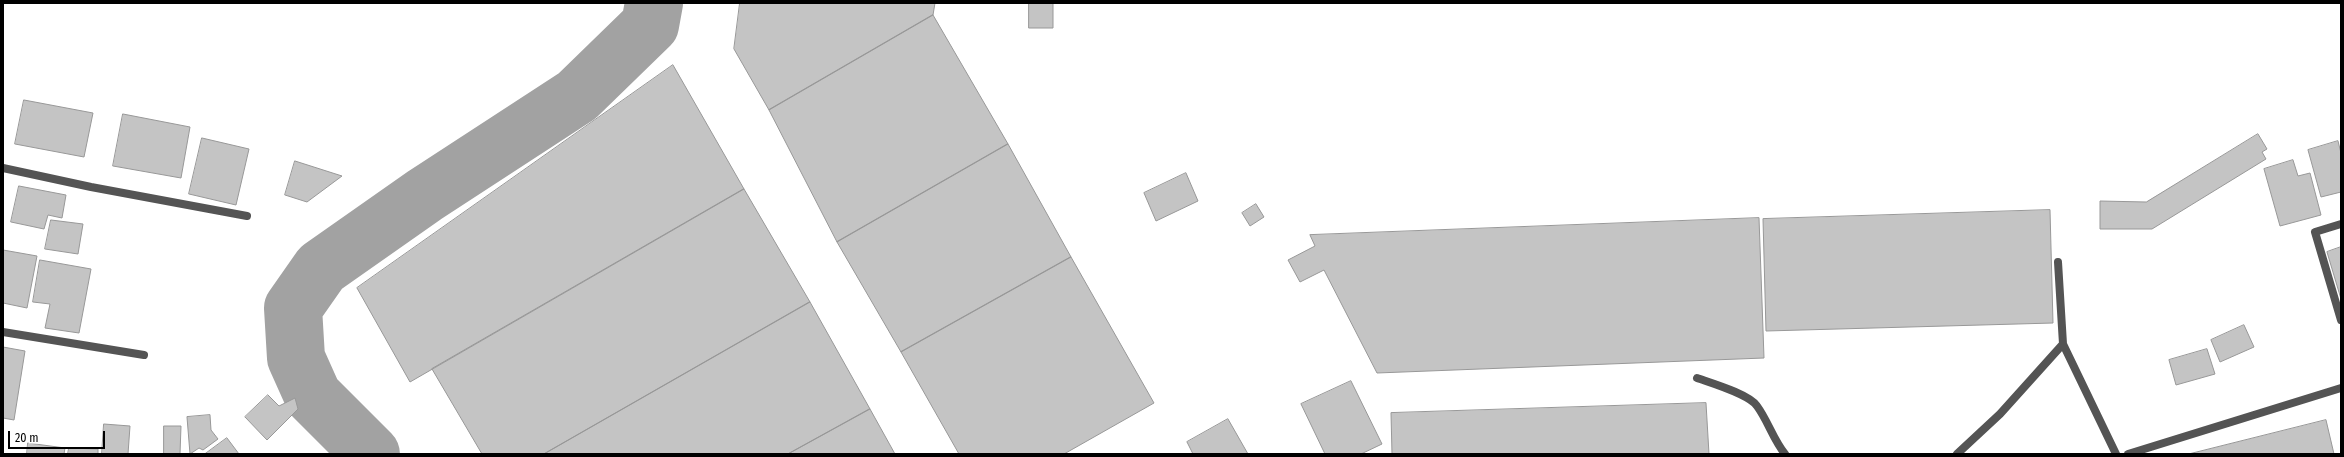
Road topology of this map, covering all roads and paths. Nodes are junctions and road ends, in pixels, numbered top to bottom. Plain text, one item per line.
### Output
1 (3, 168) edge
2 (247, 216) dead end
3 (2341, 224) edge
4 (2058, 262) dead end
5 (2341, 320) edge
6 (3, 332) edge
7 (2063, 344) junction
8 (144, 355) dead end
9 (1697, 378) dead end
10 (2341, 388) edge
11 (1785, 454) edge
12 (1956, 454) edge
13 (2116, 454) edge
14 (2128, 454) edge

1 - 2 street
3 - 5 street
4 - 7 street
6 - 8 street
7 - 12 street
7 - 13 street
9 - 11 street
10 - 14 street

